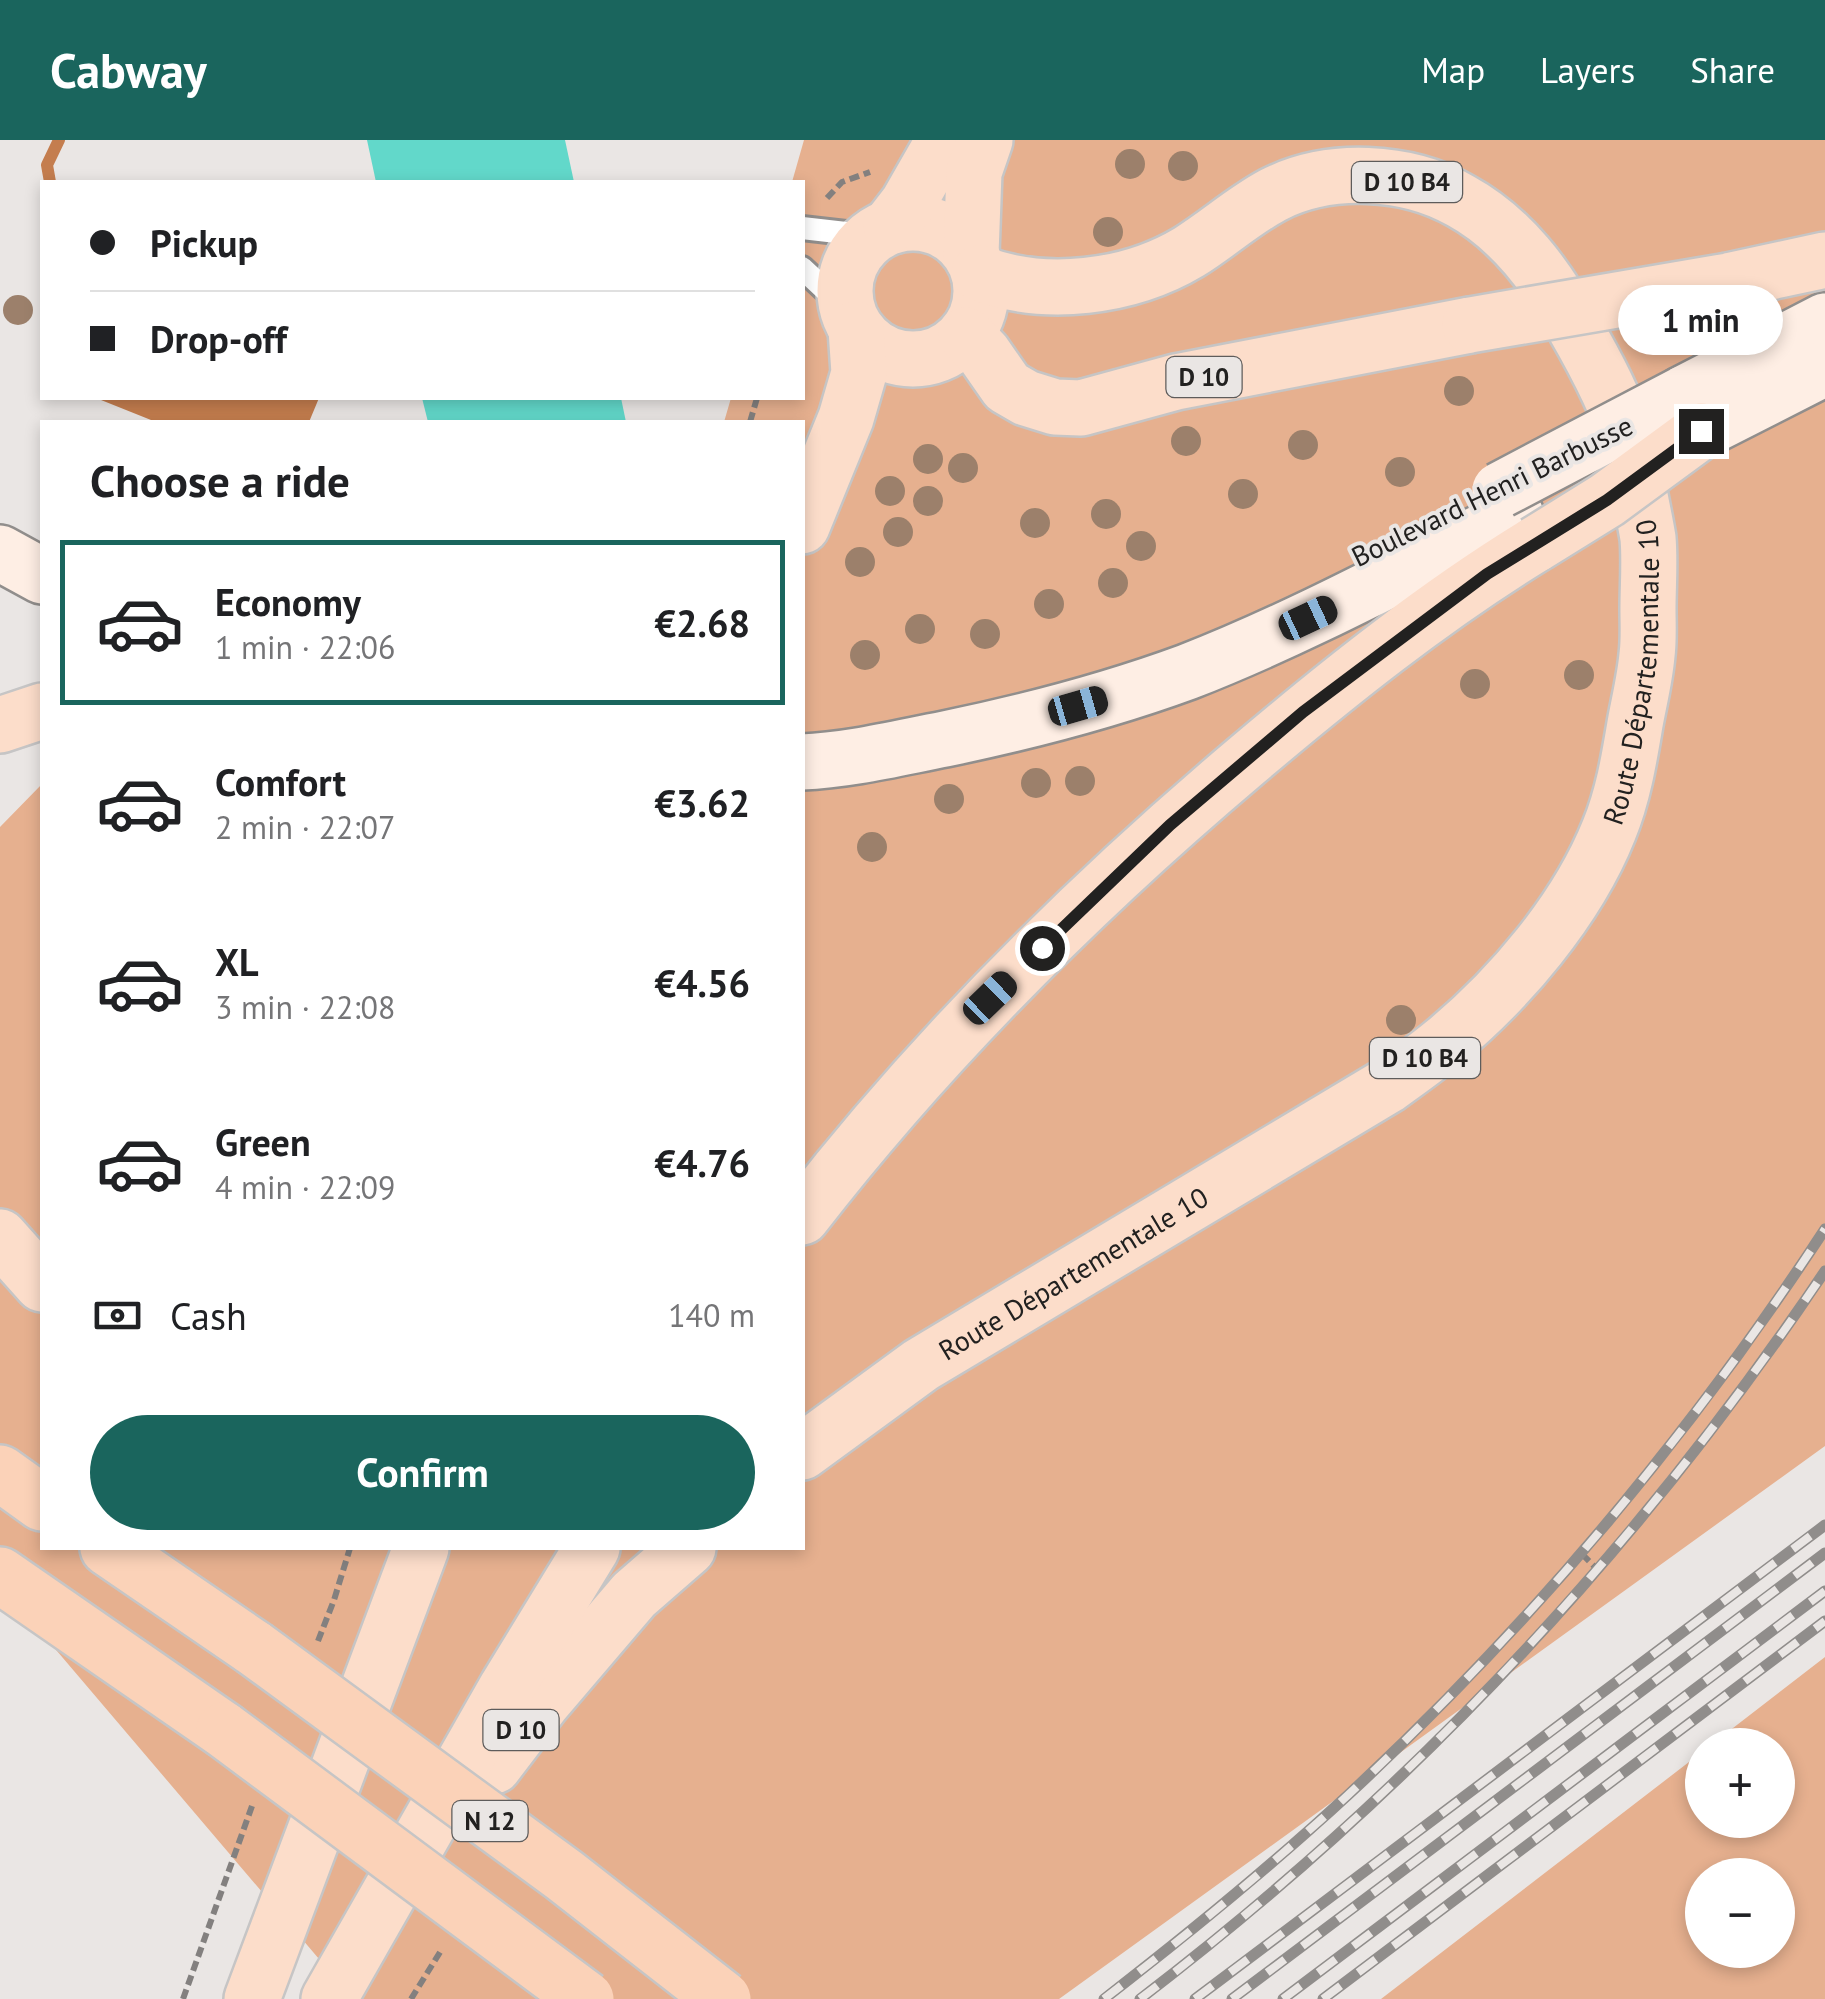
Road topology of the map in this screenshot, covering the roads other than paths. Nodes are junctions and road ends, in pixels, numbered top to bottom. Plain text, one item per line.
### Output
1 (944, 140) edge
2 (985, 140) edge
3 (805, 228) edge
4 (882, 230) junction
5 (1825, 260) edge
6 (975, 264) junction
7 (805, 271) edge
8 (852, 320) junction
9 (1825, 321) edge
10 (966, 335) junction
11 (1825, 368) edge
12 (1692, 412) junction
13 (814, 469) edge
14 (805, 512) edge
15 (1517, 516) junction
16 (0, 553) edge
17 (40, 575) edge
18 (0, 589) edge
19 (40, 610) edge
20 (40, 712) edge
21 (0, 725) edge
22 (812, 745) edge
23 (805, 1213) edge
24 (0, 1236) edge
25 (40, 1282) edge
26 (805, 1450) edge
27 (0, 1474) edge
28 (40, 1502) edge
29 (111, 1550) edge
30 (420, 1550) edge
31 (591, 1550) edge
32 (686, 1550) edge
33 (0, 1575) edge
34 (369, 1926) junction
35 (252, 1999) edge
36 (329, 1999) edge
37 (586, 1999) edge
38 (723, 1999) edge

1 - 4 main road
2 - 6 main road
3 - 4 lane
4 - 6 main road
4 - 8 main road
5 - 10 main road, D 10, bridge
6 - 10 main road
6 - 26 main road, Route Départementale 10 / D 10 B4
7 - 8 lane
8 - 10 main road
8 - 13 main road
9 - 12 main road
11 - 12 main road
12 - 15 main road, bridge
13 - 14 main road
15 - 22 main road, Boulevard Henri Barbusse
15 - 23 main road
16 - 17 main road
18 - 19 main road
20 - 21 main road
24 - 25 main road
27 - 28 highway
29 - 38 highway, N 12, bridge
30 - 35 main road
31 - 34 main road
32 - 34 main road, D 10
33 - 37 highway, bridge
34 - 36 main road, D 10

